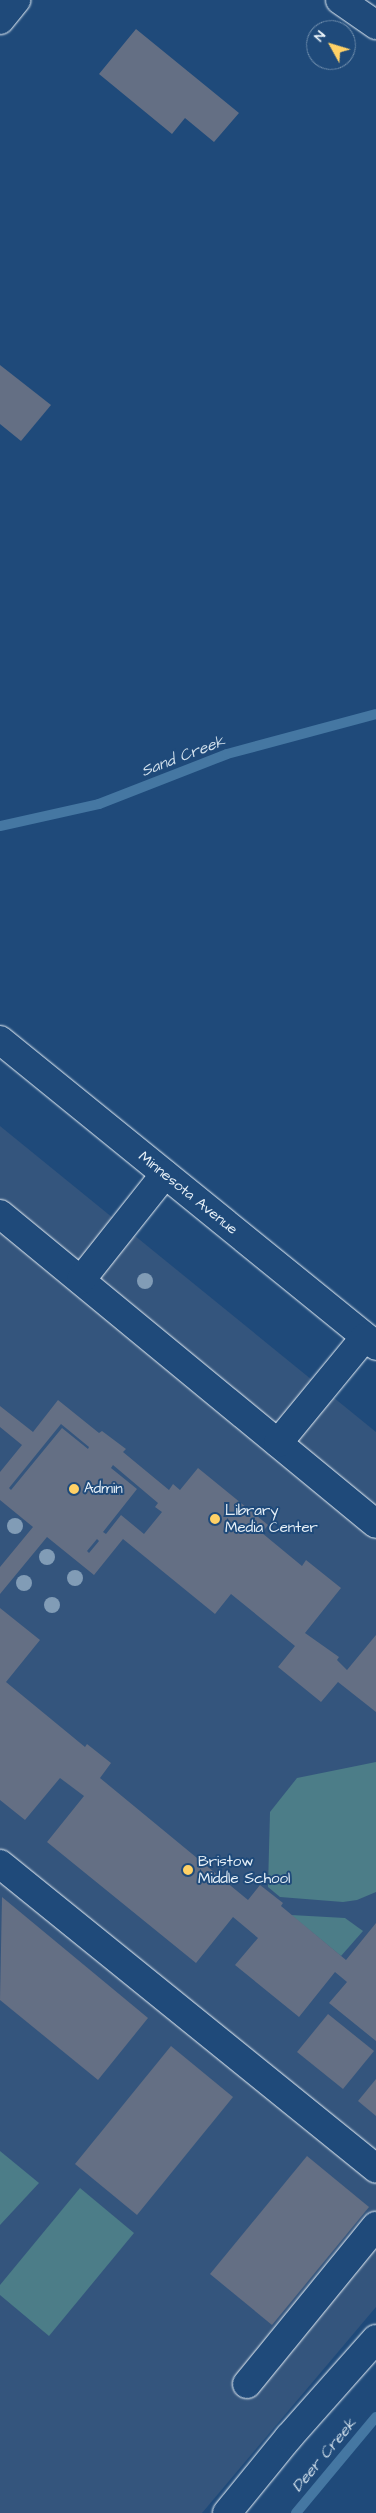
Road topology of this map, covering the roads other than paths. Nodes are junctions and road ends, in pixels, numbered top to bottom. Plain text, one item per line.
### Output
1 (16, 0) edge
2 (340, 0) edge
3 (0, 20) edge
4 (376, 24) edge
5 (0, 1040) edge
6 (165, 1174) junction
7 (0, 1214) edge
8 (81, 1280) junction
9 (373, 1342) edge
10 (278, 1443) junction
11 (376, 1524) edge
12 (0, 1864) edge
13 (376, 2168) edge
14 (376, 2226) edge
15 (376, 2339) edge
16 (247, 2384) dead end
17 (227, 2513) edge

1 - 3 street
2 - 4 street
5 - 6 street, Minnesota Avenue
6 - 8 street
6 - 9 street, Minnesota Avenue
7 - 8 street
8 - 10 street
9 - 10 street
10 - 11 street
12 - 13 street
14 - 16 street
15 - 17 street

